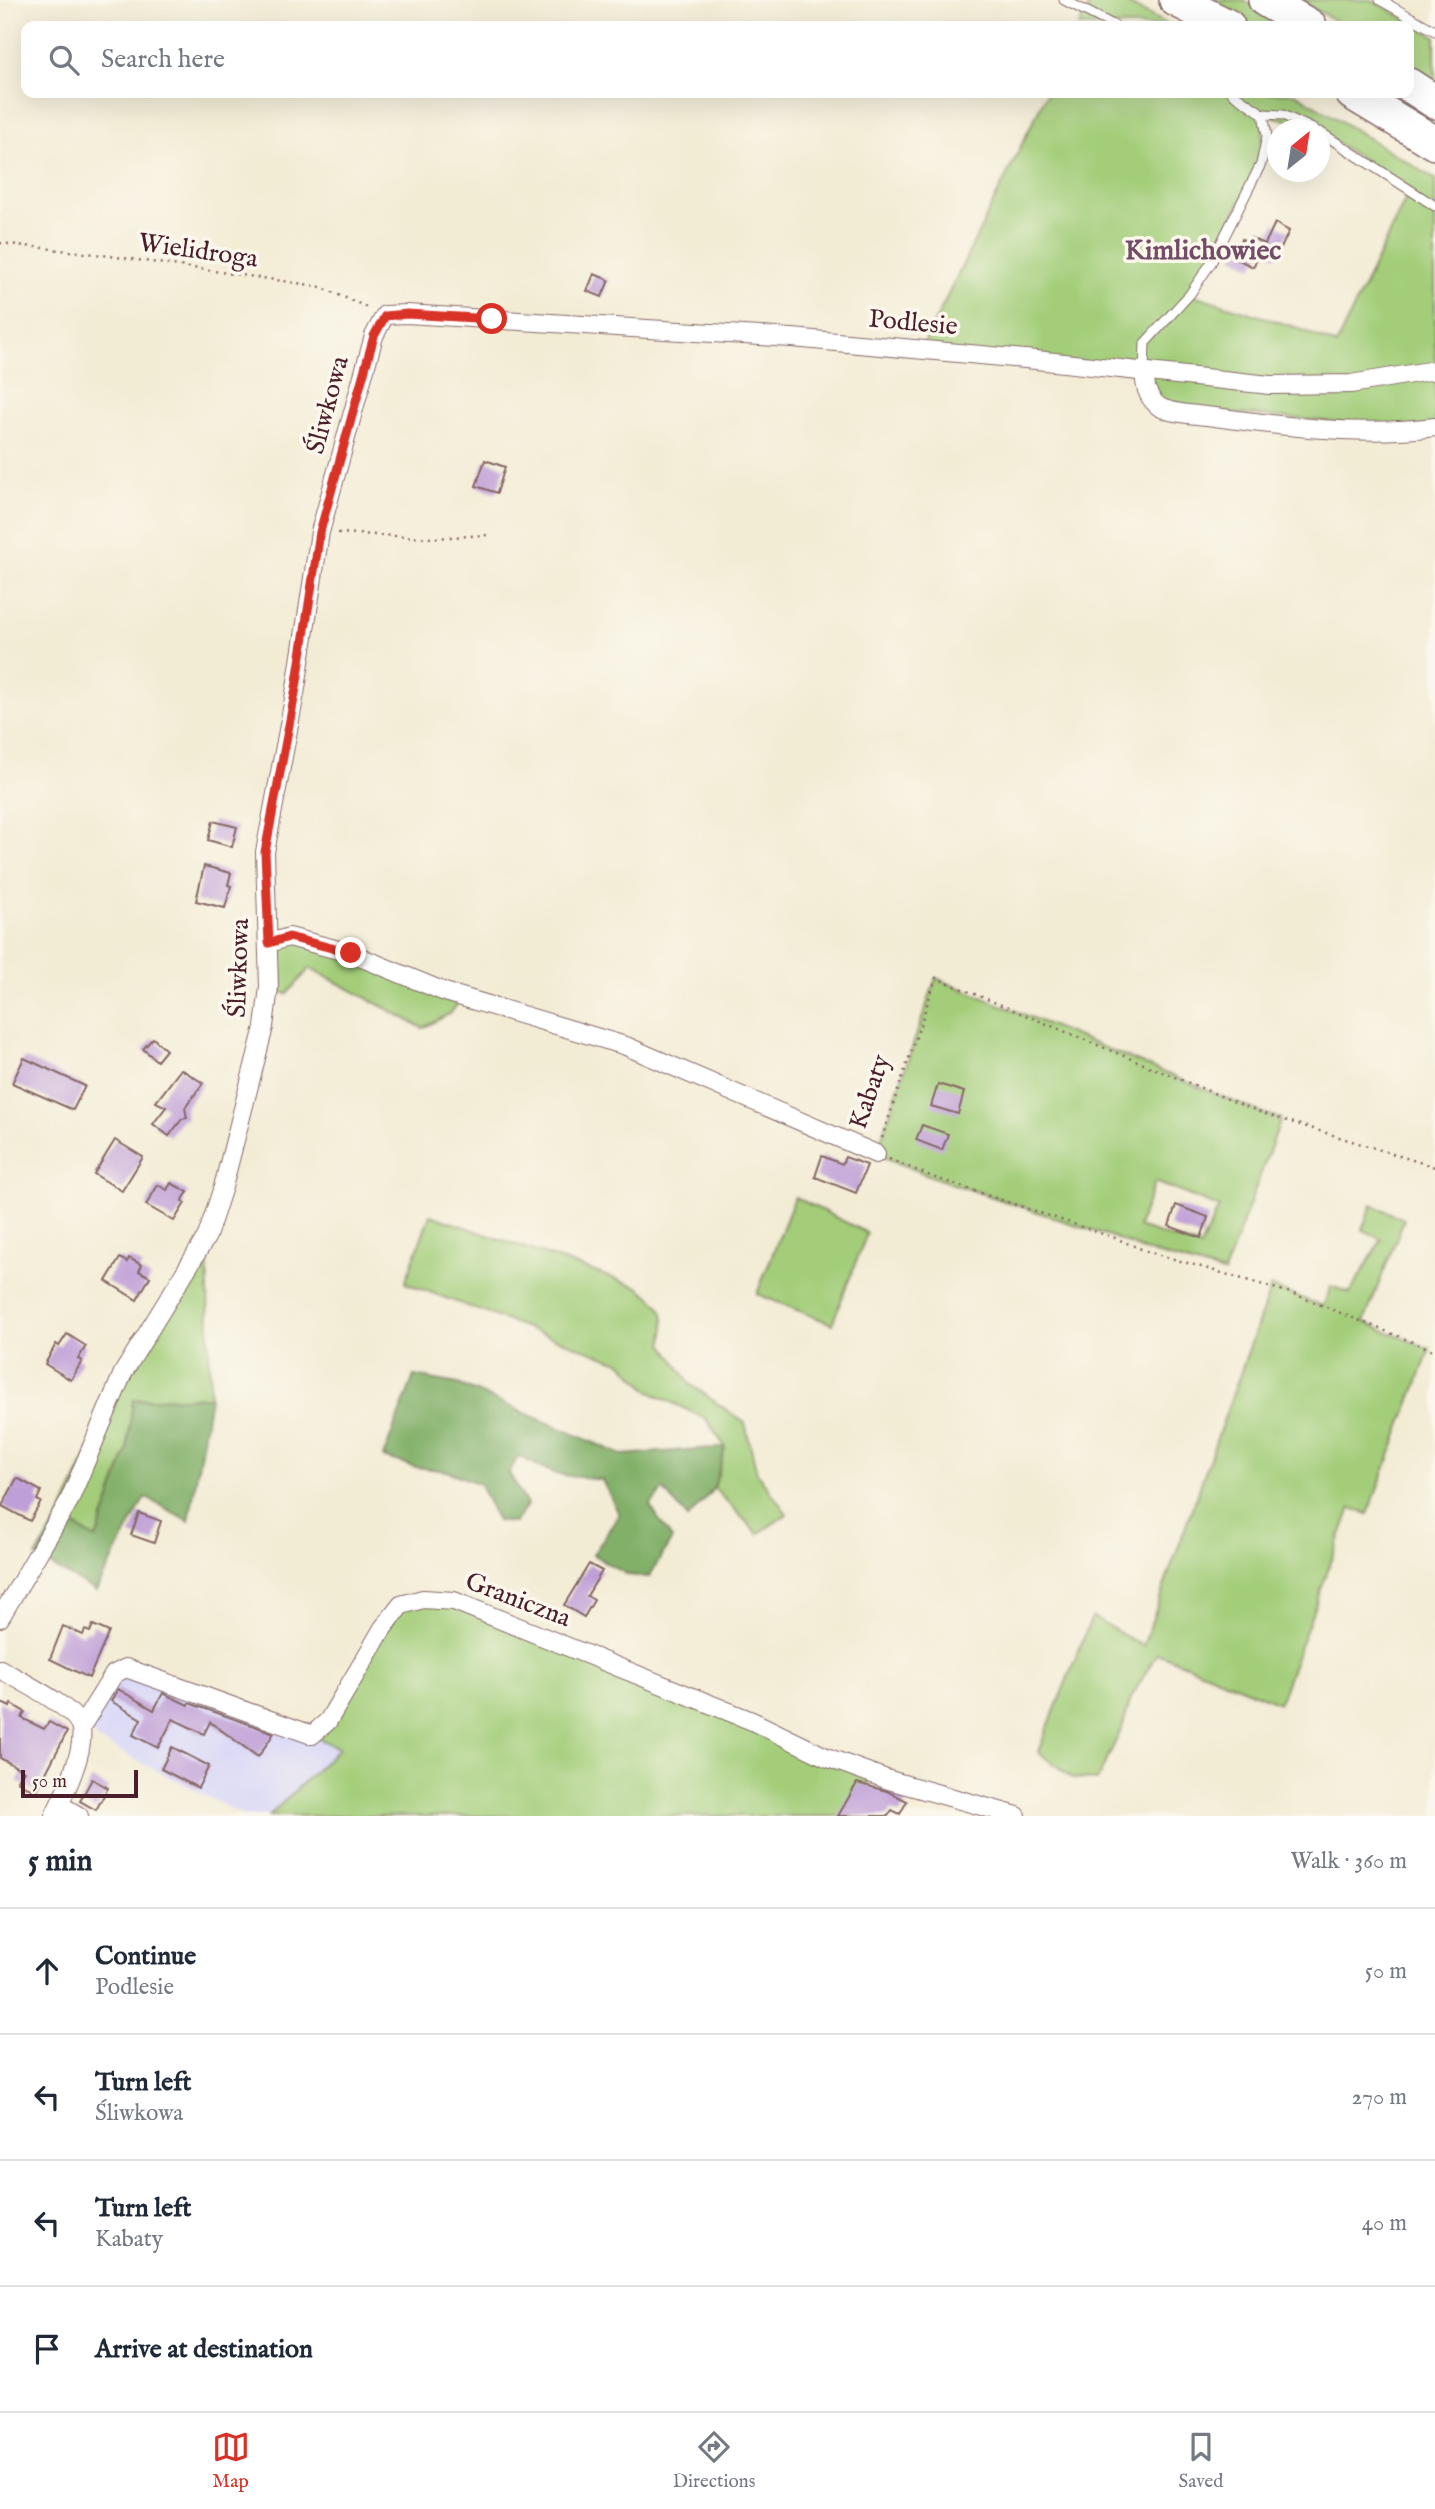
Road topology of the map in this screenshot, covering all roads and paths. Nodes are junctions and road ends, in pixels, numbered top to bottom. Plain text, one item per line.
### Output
1 (1064, 0) edge
2 (1176, 0) edge
3 (1265, 0) edge
4 (1380, 0) edge
5 (1105, 21) edge
6 (1218, 21) edge
7 (1301, 21) edge
8 (1435, 32) edge
9 (1414, 88) edge
10 (1239, 98) edge
11 (1360, 98) edge
12 (1435, 102) edge
13 (1263, 114) junction
14 (1292, 119) edge
15 (1330, 139) edge
16 (1435, 143) edge
17 (1435, 206) edge
18 (0, 243) edge
19 (385, 316) junction
20 (1435, 370) edge
21 (1144, 371) junction
22 (1435, 427) edge
23 (320, 532) junction
24 (488, 536) dead end
25 (269, 943) junction
26 (876, 1154) junction
27 (1435, 1167) edge
28 (1435, 1351) edge
29 (0, 1618) edge
30 (0, 1669) edge
31 (81, 1727) junction
32 (57, 1810) edge
33 (79, 1816) edge
34 (1017, 1816) edge

1 - 5 lane
2 - 6 highway
3 - 7 highway
4 - 8 lane
9 - 12 highway
10 - 13 lane
11 - 16 highway
13 - 14 lane
13 - 21 lane
15 - 17 lane
18 - 19 path, Wielidroga
19 - 21 street, Podlesie
19 - 23 street, Śliwkowa
20 - 21 street, Podlesie
21 - 22 street
23 - 24 path
23 - 25 street, Śliwkowa
25 - 26 street, Kabaty
25 - 29 street, Śliwkowa
26 - 27 path, Kabaty
26 - 28 path
30 - 31 street
31 - 32 street, Graniczna
31 - 34 street, Graniczna
32 - 33 street

